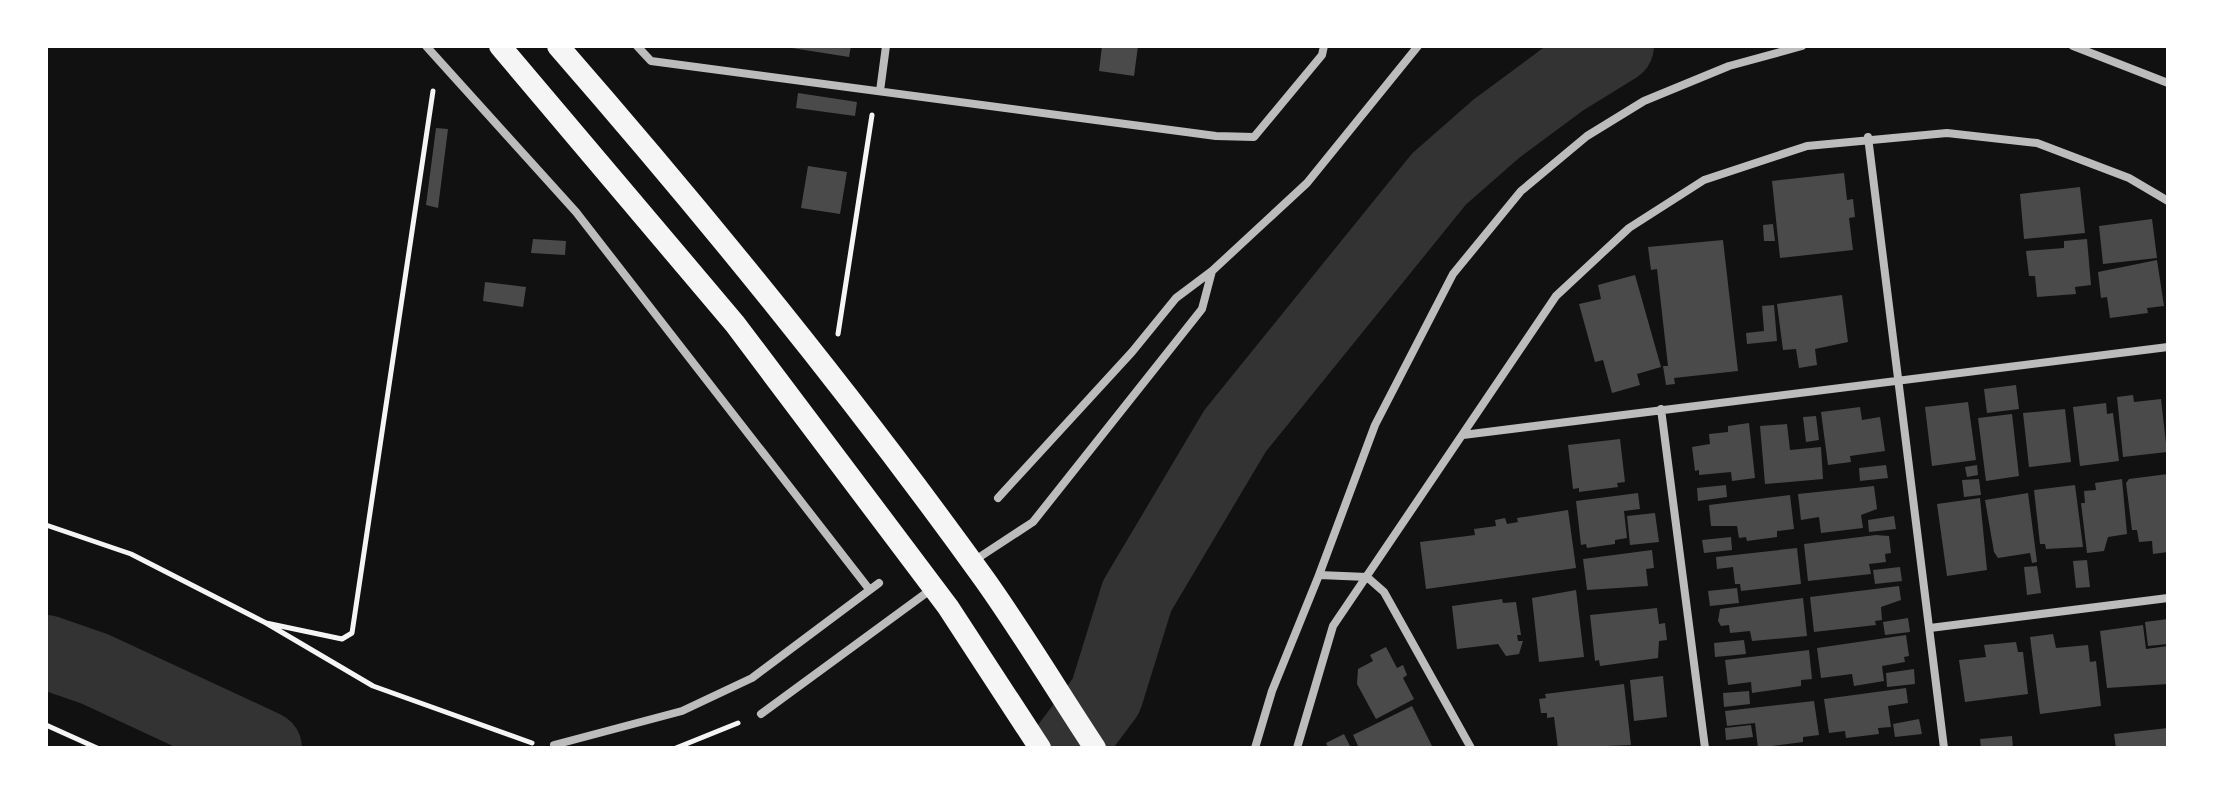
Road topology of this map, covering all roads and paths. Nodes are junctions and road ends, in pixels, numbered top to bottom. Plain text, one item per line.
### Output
1 (426, 46) edge
2 (500, 46) edge
3 (558, 46) edge
4 (637, 46) edge
5 (886, 46) edge
6 (1324, 46) edge
7 (1418, 46) edge
8 (1802, 46) edge
9 (2073, 46) edge
10 (443, 65) junction
11 (2168, 83) edge
12 (880, 91) junction
13 (1868, 137) junction
14 (2168, 201) edge
15 (1212, 271) junction
16 (2168, 347) edge
17 (832, 374) junction
18 (1898, 382) junction
19 (1661, 409) junction
20 (1463, 435) junction
21 (998, 498) dead end
22 (46, 525) edge
23 (972, 562) junction
24 (1319, 575) junction
25 (1367, 577) junction
26 (879, 583) dead end
27 (934, 587) junction
28 (869, 589) junction
29 (2168, 598) edge
30 (266, 623) junction
31 (1930, 628) junction
32 (761, 714) joint
33 (46, 725) edge
34 (554, 745) joint
35 (97, 748) edge
36 (676, 748) edge
37 (1040, 748) edge
38 (1095, 748) edge
39 (1255, 748) edge
40 (1297, 748) edge
41 (1471, 748) edge
42 (1705, 748) edge
43 (1944, 748) edge

1 - 10 street
2 - 27 highway
3 - 17 highway
4 - 12 street
5 - 12 street
6 - 12 street
7 - 15 street
8 - 24 street
9 - 11 street
10 - 28 street
10 - 30 path
12 - 17 path
13 - 14 street
13 - 18 street
13 - 20 street
15 - 21 street
15 - 23 street
16 - 18 street
17 - 23 highway
18 - 19 street
18 - 31 street
19 - 20 street
19 - 42 street
20 - 25 street
22 - 30 path
23 - 38 highway
24 - 25 street
24 - 39 street
25 - 40 street
25 - 41 street
26 - 28 street
27 - 32 street
27 - 37 highway
28 - 34 street
29 - 31 street
30 - 34 path
31 - 43 street
32 - 36 path
33 - 35 path

